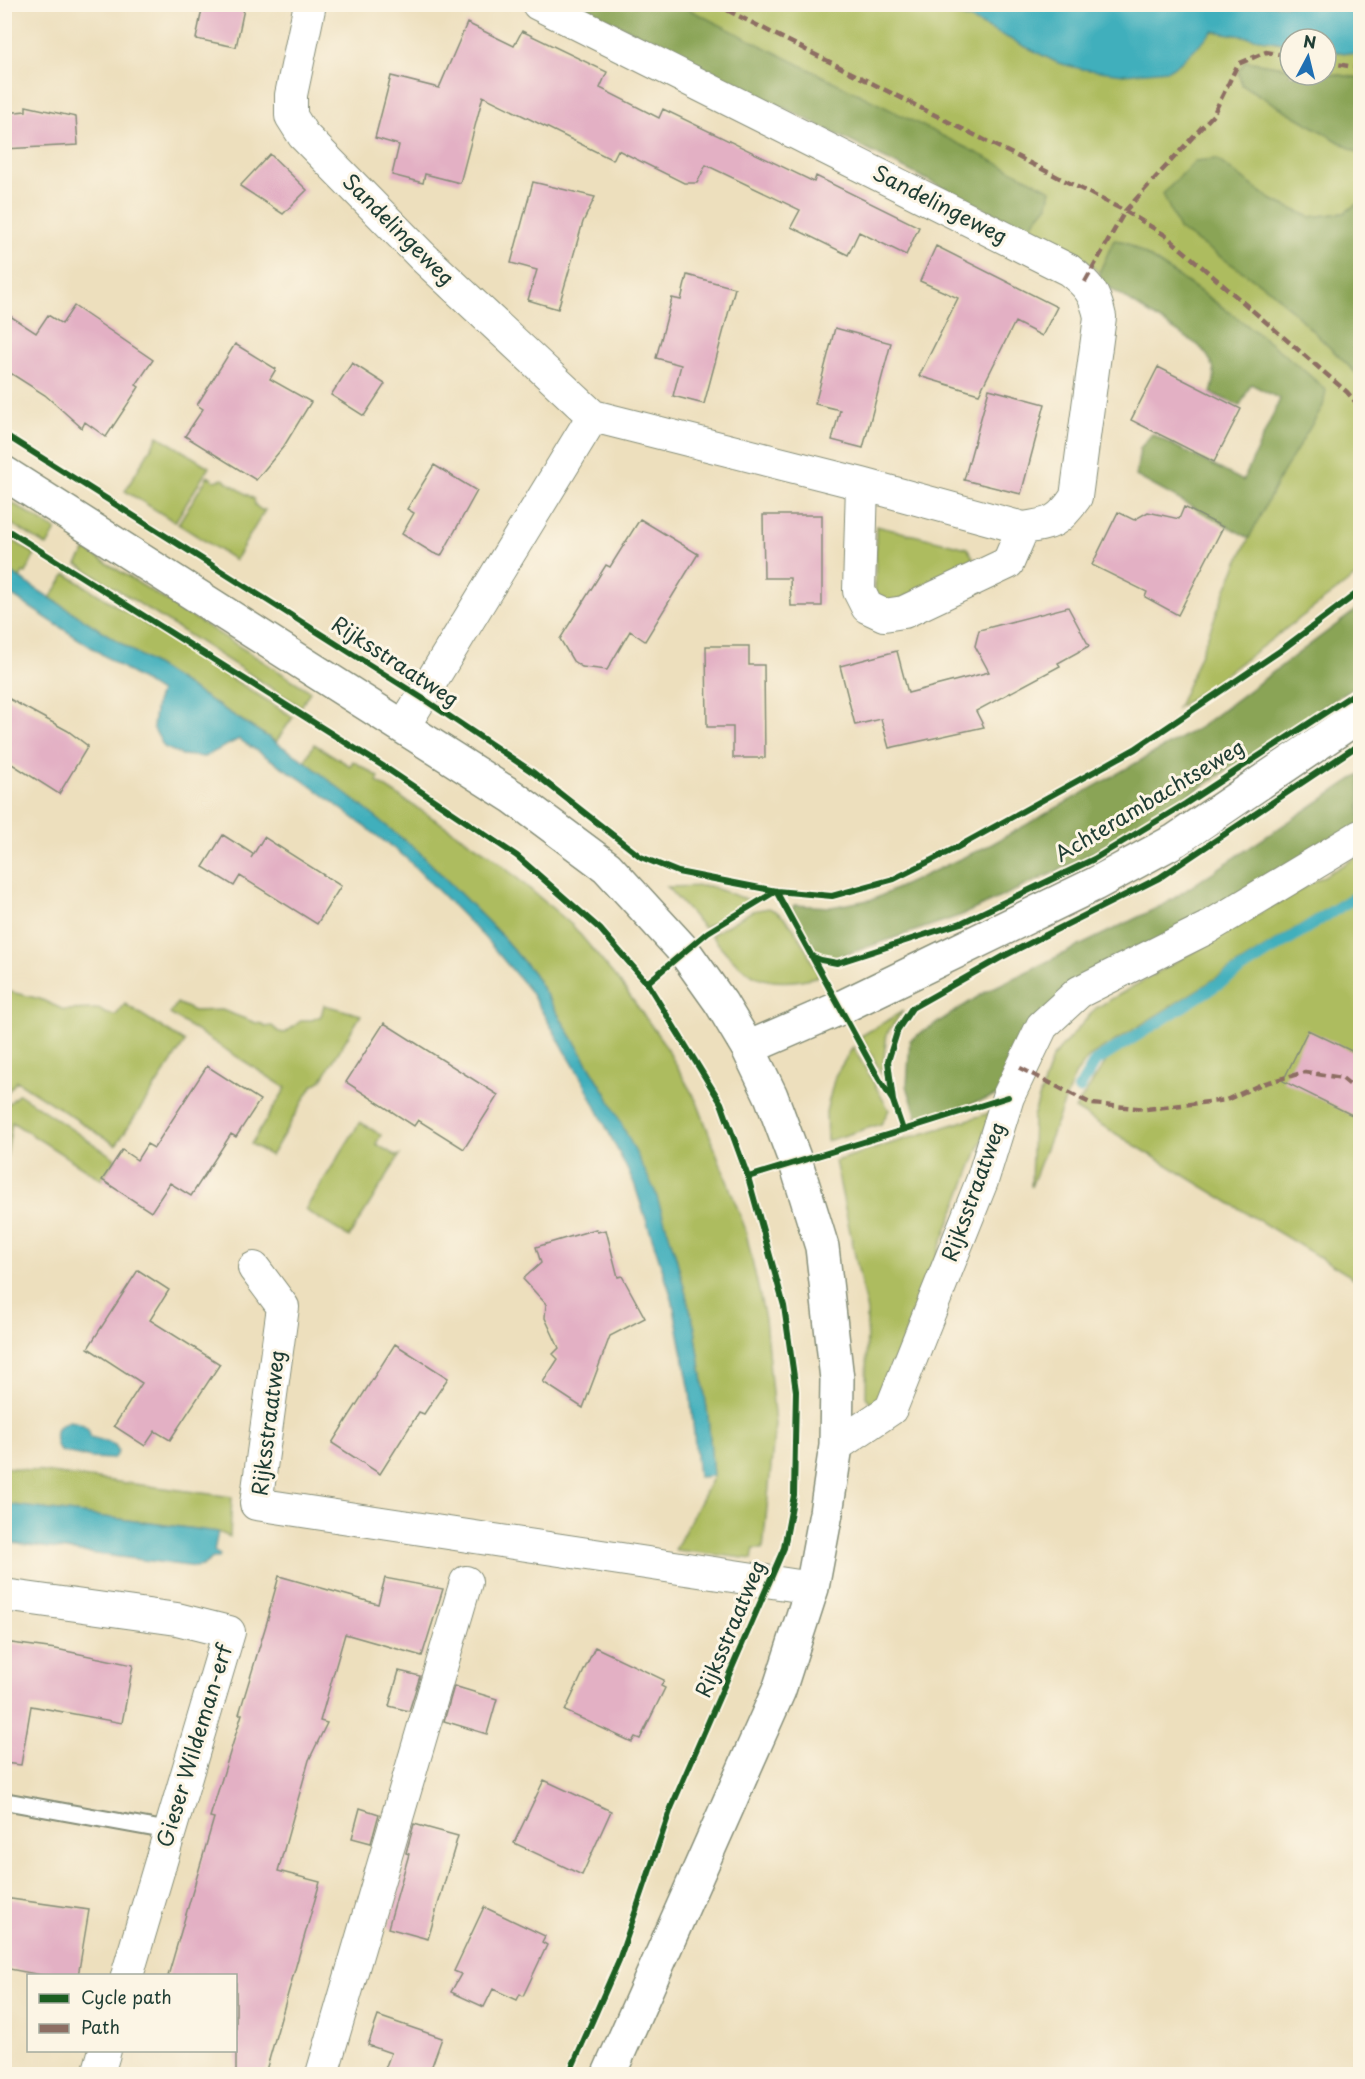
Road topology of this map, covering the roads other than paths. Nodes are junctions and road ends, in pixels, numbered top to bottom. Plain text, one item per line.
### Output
1 (310, 4) edge
2 (538, 4) edge
3 (593, 416) junction
4 (4, 473) edge
5 (862, 484) junction
6 (1023, 528) junction
7 (1360, 715) edge
8 (404, 726) junction
9 (1360, 836) edge
10 (748, 1048) junction
11 (254, 1268) dead end
12 (836, 1446) junction
13 (466, 1582) dead end
14 (812, 1588) junction
15 (4, 1595) edge
16 (4, 1801) edge
17 (170, 1831) junction
18 (128, 1974) edge
19 (104, 2052) edge
20 (98, 2074) edge
21 (322, 2074) edge
22 (609, 2074) edge

1 - 3 street, Sandelingeweg
2 - 6 street, Sandelingeweg
3 - 5 street, Sandelingeweg
3 - 8 street
4 - 8 street
5 - 6 street, Sandelingeweg
5 - 6 street
7 - 10 street, Achterambachtseweg
8 - 10 street
9 - 12 street, Rijksstraatweg
10 - 12 street
11 - 14 street, Rijksstraatweg
12 - 14 street
13 - 21 street
14 - 22 street
15 - 17 street, Gieser Wildeman-erf
16 - 17 lane
17 - 18 street, Gieser Wildeman-erf
19 - 20 street

